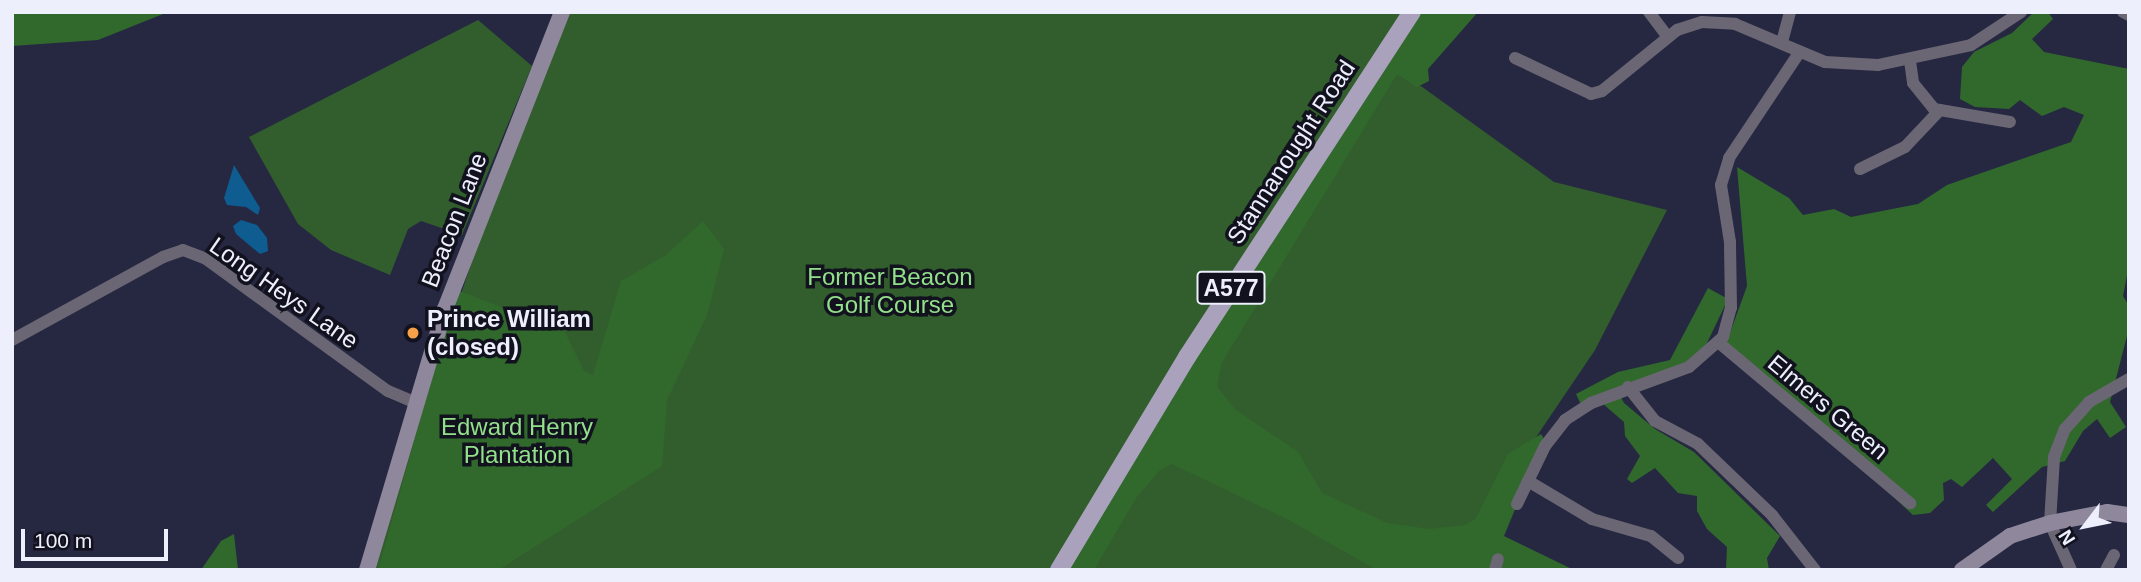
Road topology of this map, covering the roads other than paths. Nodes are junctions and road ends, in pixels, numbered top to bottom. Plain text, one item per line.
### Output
1 (562, 12) edge
2 (1412, 12) edge
3 (1649, 12) edge
4 (1790, 12) edge
5 (2021, 12) edge
6 (2123, 12) edge
7 (2129, 15) edge
8 (1668, 37) junction
9 (1782, 42) junction
10 (1799, 53) junction
11 (1515, 58) dead end
12 (1910, 61) junction
13 (1940, 110) junction
14 (2010, 122) dead end
15 (1860, 169) dead end
16 (12, 340) edge
17 (1718, 342) junction
18 (2129, 379) edge
19 (1628, 387) junction
20 (418, 404) junction
21 (1528, 481) junction
22 (1910, 503) dead end
23 (1517, 504) dead end
24 (2129, 515) edge
25 (2050, 523) junction
26 (2115, 555) dead end
27 (1678, 558) dead end
28 (367, 570) edge
29 (1059, 570) edge
30 (1815, 570) edge
31 (1962, 570) edge
32 (2071, 570) edge
33 (2106, 570) edge

1 - 20 street, Beacon Lane
2 - 29 main road, Stannanought Road / A577
3 - 8 street
4 - 9 street
5 - 12 street
6 - 7 street
8 - 9 street
8 - 11 street
9 - 10 street
10 - 12 street
10 - 17 street
12 - 13 street
13 - 14 street
13 - 15 street
16 - 20 street, Long Heys Lane
17 - 19 street
17 - 22 street, Elmers Green
18 - 25 street
19 - 21 street
19 - 30 street
20 - 28 street, Beacon Lane
21 - 23 street
21 - 27 street
24 - 25 street
25 - 31 street
25 - 32 street
26 - 33 street

